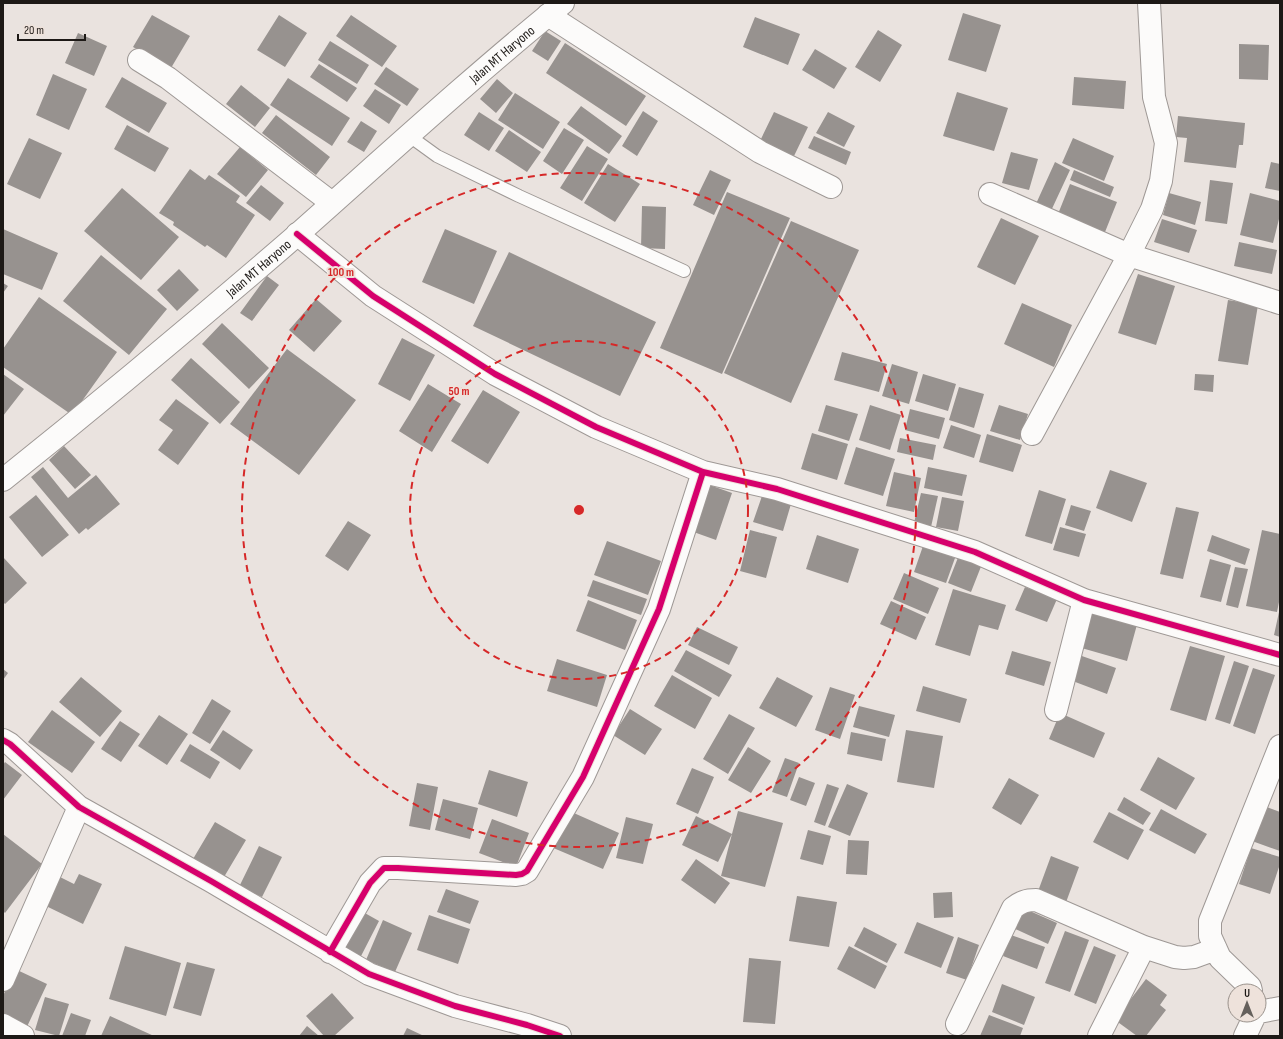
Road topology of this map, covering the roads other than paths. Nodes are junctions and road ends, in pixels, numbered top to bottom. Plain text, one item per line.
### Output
1 (1149, 3) edge
2 (555, 9) edge
3 (139, 60) dead end
4 (408, 135) junction
5 (831, 187) dead end
6 (990, 194) dead end
7 (332, 204) junction
8 (297, 234) junction
9 (1129, 255) junction
10 (684, 271) dead end
11 (1279, 298) edge
12 (1032, 434) dead end
13 (703, 472) junction
14 (3, 480) edge
15 (1084, 600) junction
16 (1280, 654) edge
17 (1056, 710) dead end
18 (3, 740) edge
19 (1280, 746) edge
20 (79, 807) junction
21 (1144, 947) junction
22 (1216, 949) junction
23 (330, 952) junction
24 (3, 980) edge
25 (1246, 983) edge
26 (1280, 1008) edge
27 (1267, 1010) edge
28 (1251, 1023) edge
29 (957, 1024) dead end
30 (3, 1025) edge
31 (23, 1036) edge
32 (560, 1036) edge
33 (1099, 1036) edge
34 (1245, 1036) edge

1 - 9 street
2 - 4 street, Jalan MT Haryono
2 - 5 street
3 - 7 street
4 - 7 street, Jalan MT Haryono
4 - 10 lane
6 - 9 street
7 - 8 street, Jalan MT Haryono
8 - 13 street
8 - 14 street, Jalan MT Haryono
9 - 11 street
9 - 12 street
13 - 15 street
13 - 23 street
15 - 16 street
15 - 17 street
18 - 20 street
19 - 22 street
20 - 23 street
20 - 24 street
21 - 22 street
21 - 29 street
21 - 33 street
22 - 25 street
23 - 32 street
26 - 27 street
28 - 34 street
30 - 31 street

